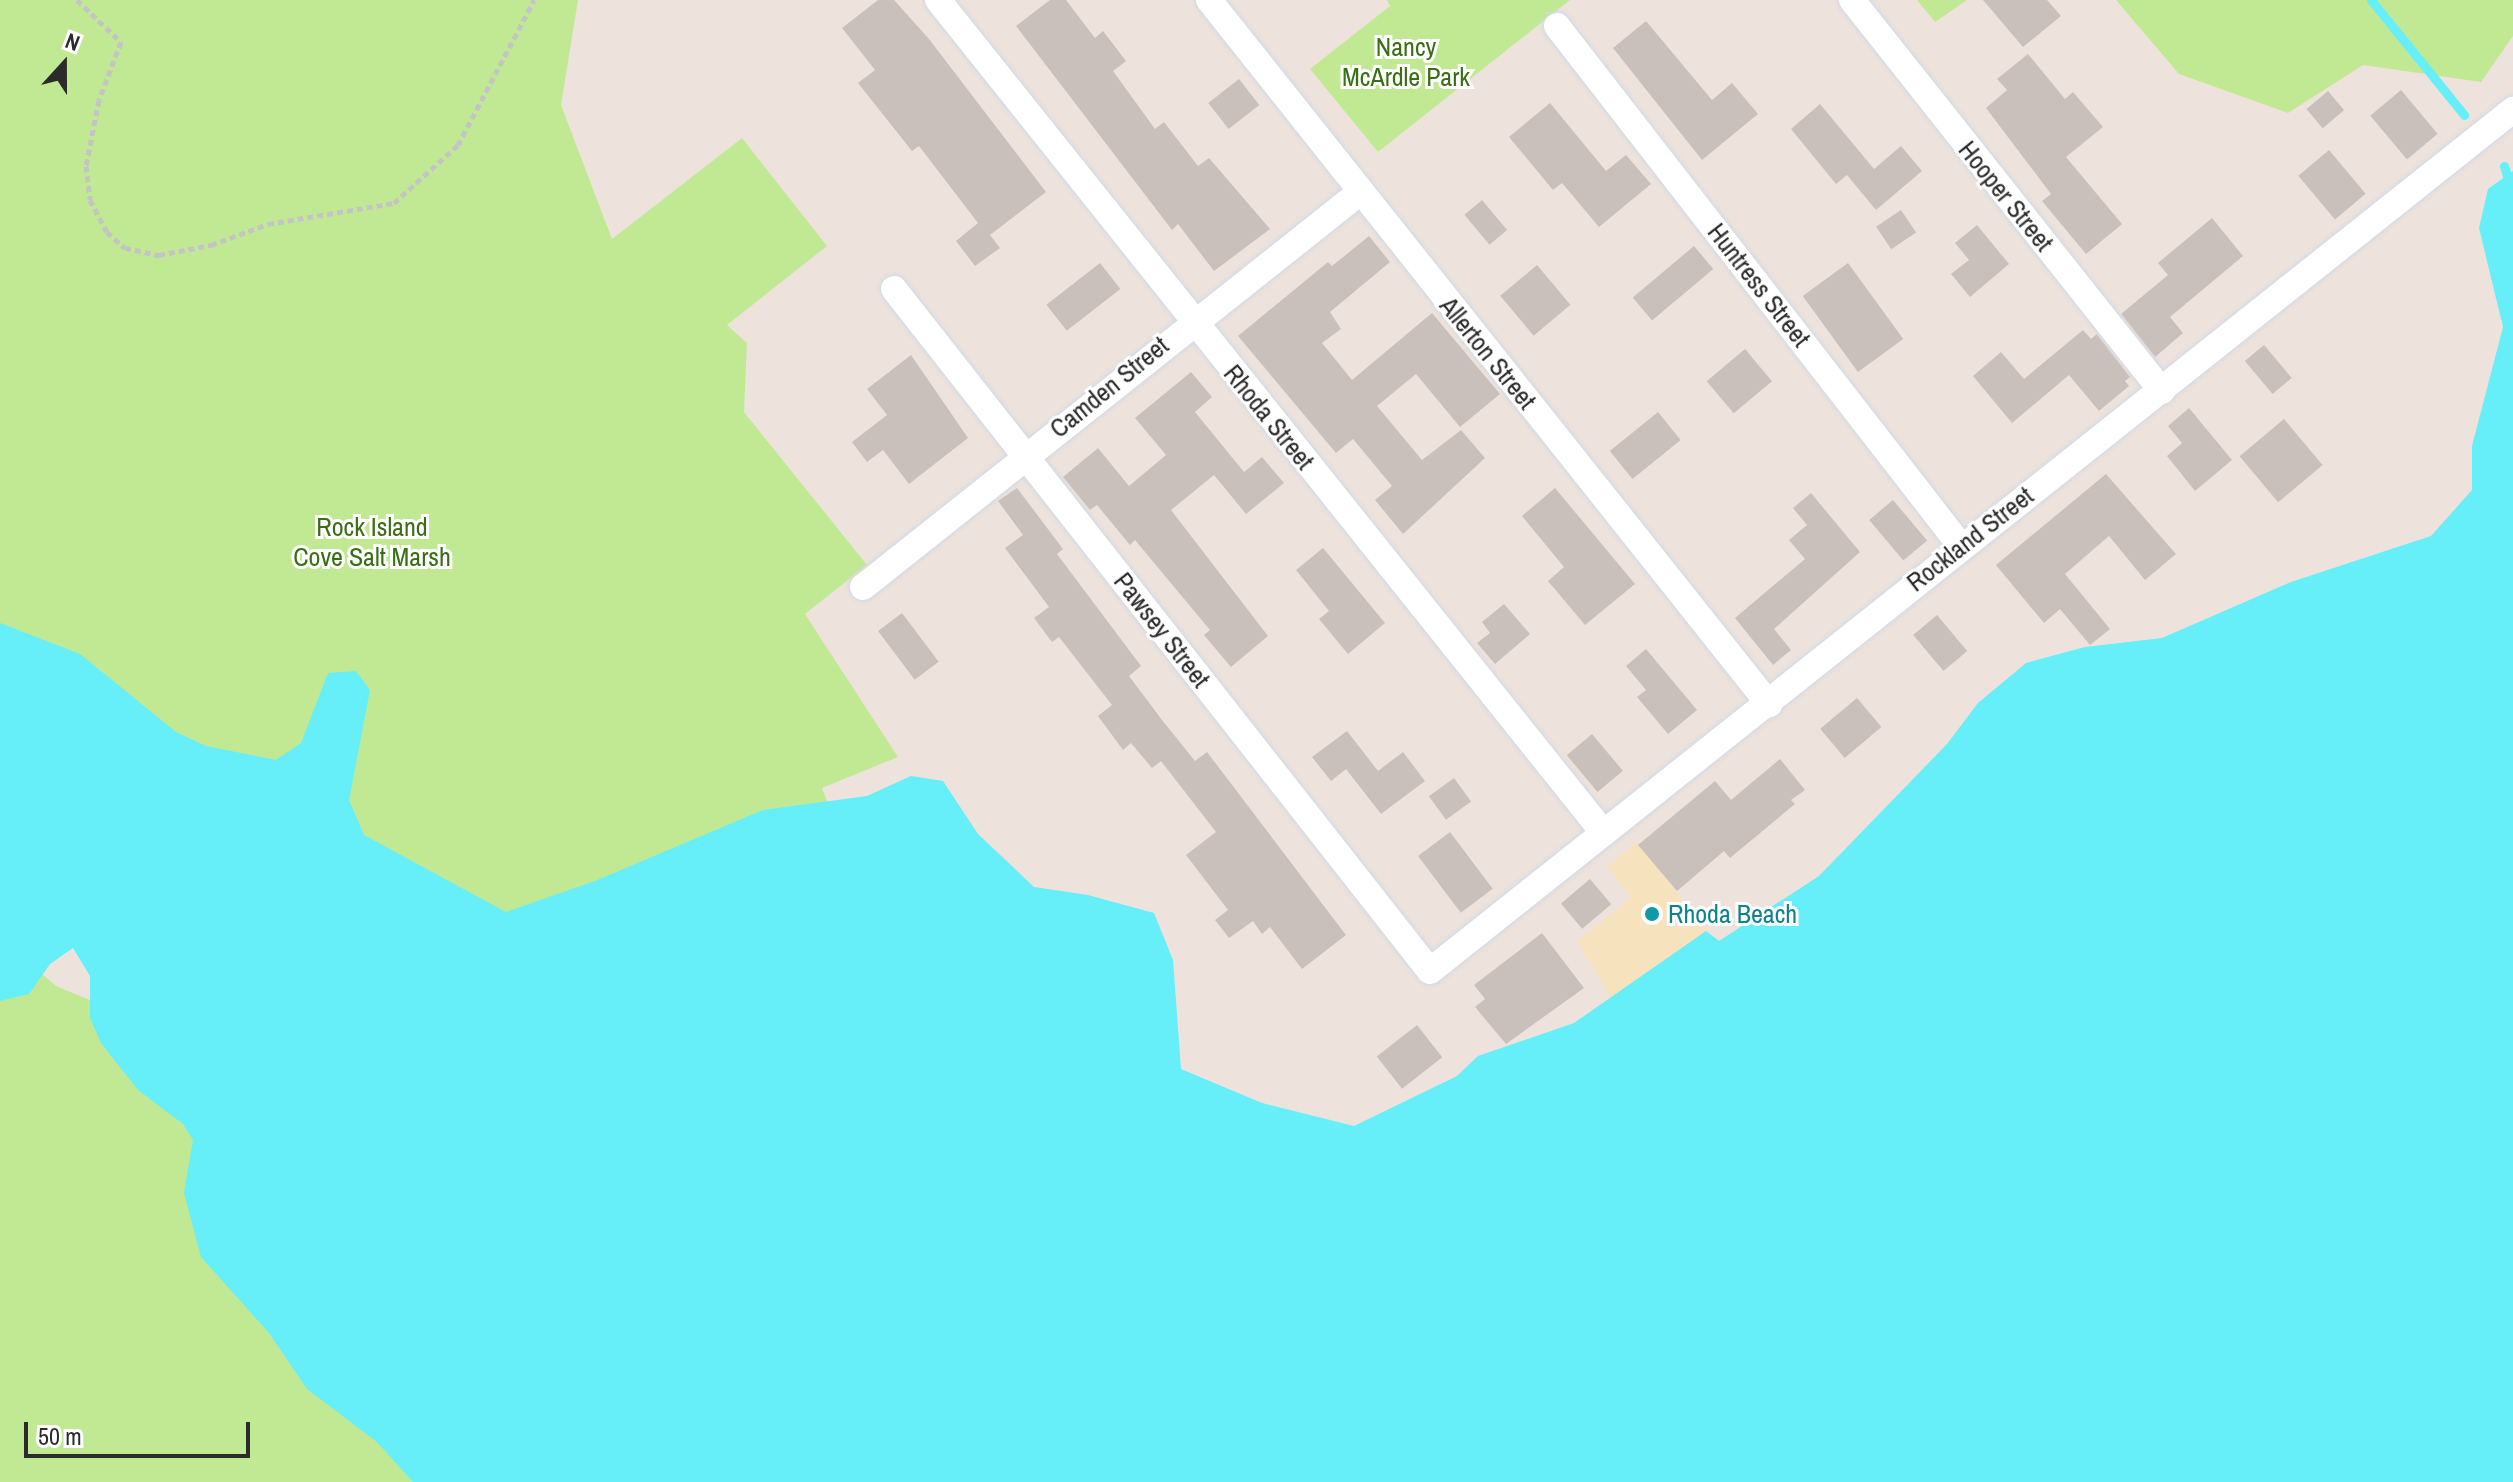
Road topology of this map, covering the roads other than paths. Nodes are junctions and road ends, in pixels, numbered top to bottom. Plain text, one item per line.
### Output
1 (938, 0) edge
2 (1209, 0) edge
3 (1852, 0) edge
4 (1557, 26) dead end
5 (2513, 110) edge
6 (1359, 193) junction
7 (894, 289) dead end
8 (1192, 321) junction
9 (2162, 391) junction
10 (1024, 455) junction
11 (1960, 545) junction
12 (863, 587) dead end
13 (1769, 704) junction
14 (1603, 832) junction
15 (1430, 971) joint

1 - 8 street, Rhoda Street
2 - 6 street, Allerton Street
3 - 9 street, Hooper Street
4 - 11 street, Huntress Street
5 - 9 street, Rockland Street
6 - 8 street, Camden Street
6 - 13 street, Allerton Street
7 - 10 street, Pawsey Street
8 - 10 street, Camden Street
8 - 14 street, Rhoda Street
9 - 11 street, Rockland Street
10 - 12 street, Camden Street
10 - 15 street, Pawsey Street
11 - 13 street, Rockland Street
13 - 14 street, Rockland Street
14 - 15 street, Rockland Street

